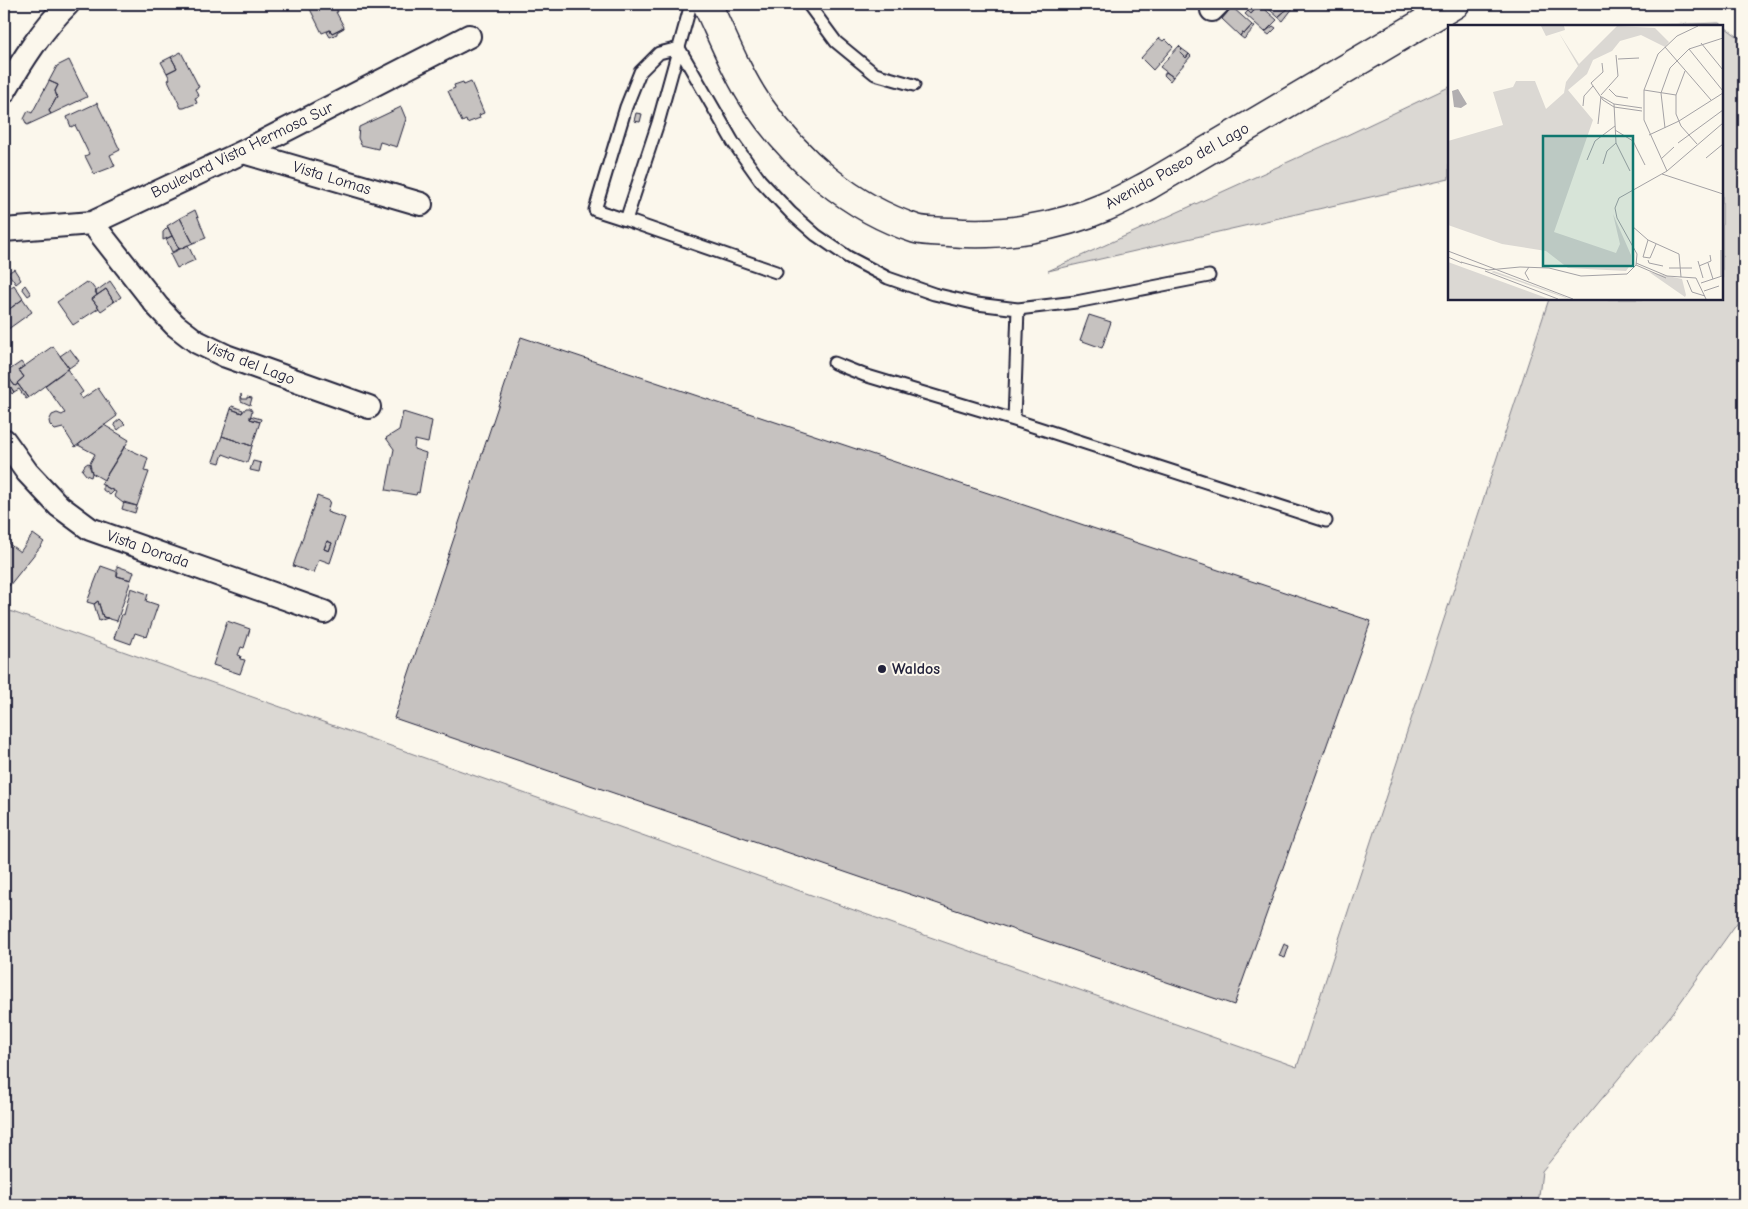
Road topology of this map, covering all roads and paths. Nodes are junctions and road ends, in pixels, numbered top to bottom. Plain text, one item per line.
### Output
1 (68, 4) edge
2 (691, 4) edge
3 (708, 4) edge
4 (808, 4) edge
5 (1455, 4) edge
6 (469, 36) dead end
7 (679, 48) junction
8 (12, 60) edge
9 (914, 86) dead end
10 (4, 92) edge
11 (243, 152) junction
12 (421, 204) dead end
13 (626, 220) junction
14 (92, 223) junction
15 (4, 230) edge
16 (776, 272) dead end
17 (1209, 276) dead end
18 (1018, 309) junction
19 (834, 364) dead end
20 (369, 407) dead end
21 (1014, 420) junction
22 (4, 440) edge
23 (1326, 521) dead end
24 (324, 612) dead end

1 - 8 street
2 - 7 lane
3 - 5 main road, Avenida Paseo del Lago
4 - 9 lane
6 - 11 street, Boulevard Vista Hermosa Sur
7 - 13 lane
7 - 13 lane
7 - 18 lane
8 - 10 street
11 - 12 street, Vista Lomas
11 - 14 street, Boulevard Vista Hermosa Sur
13 - 16 lane
14 - 15 street, Boulevard Vista Hermosa Sur
14 - 20 street, Vista del Lago
17 - 18 lane
18 - 21 lane
19 - 21 lane
21 - 23 lane
22 - 24 street, Vista Dorada

